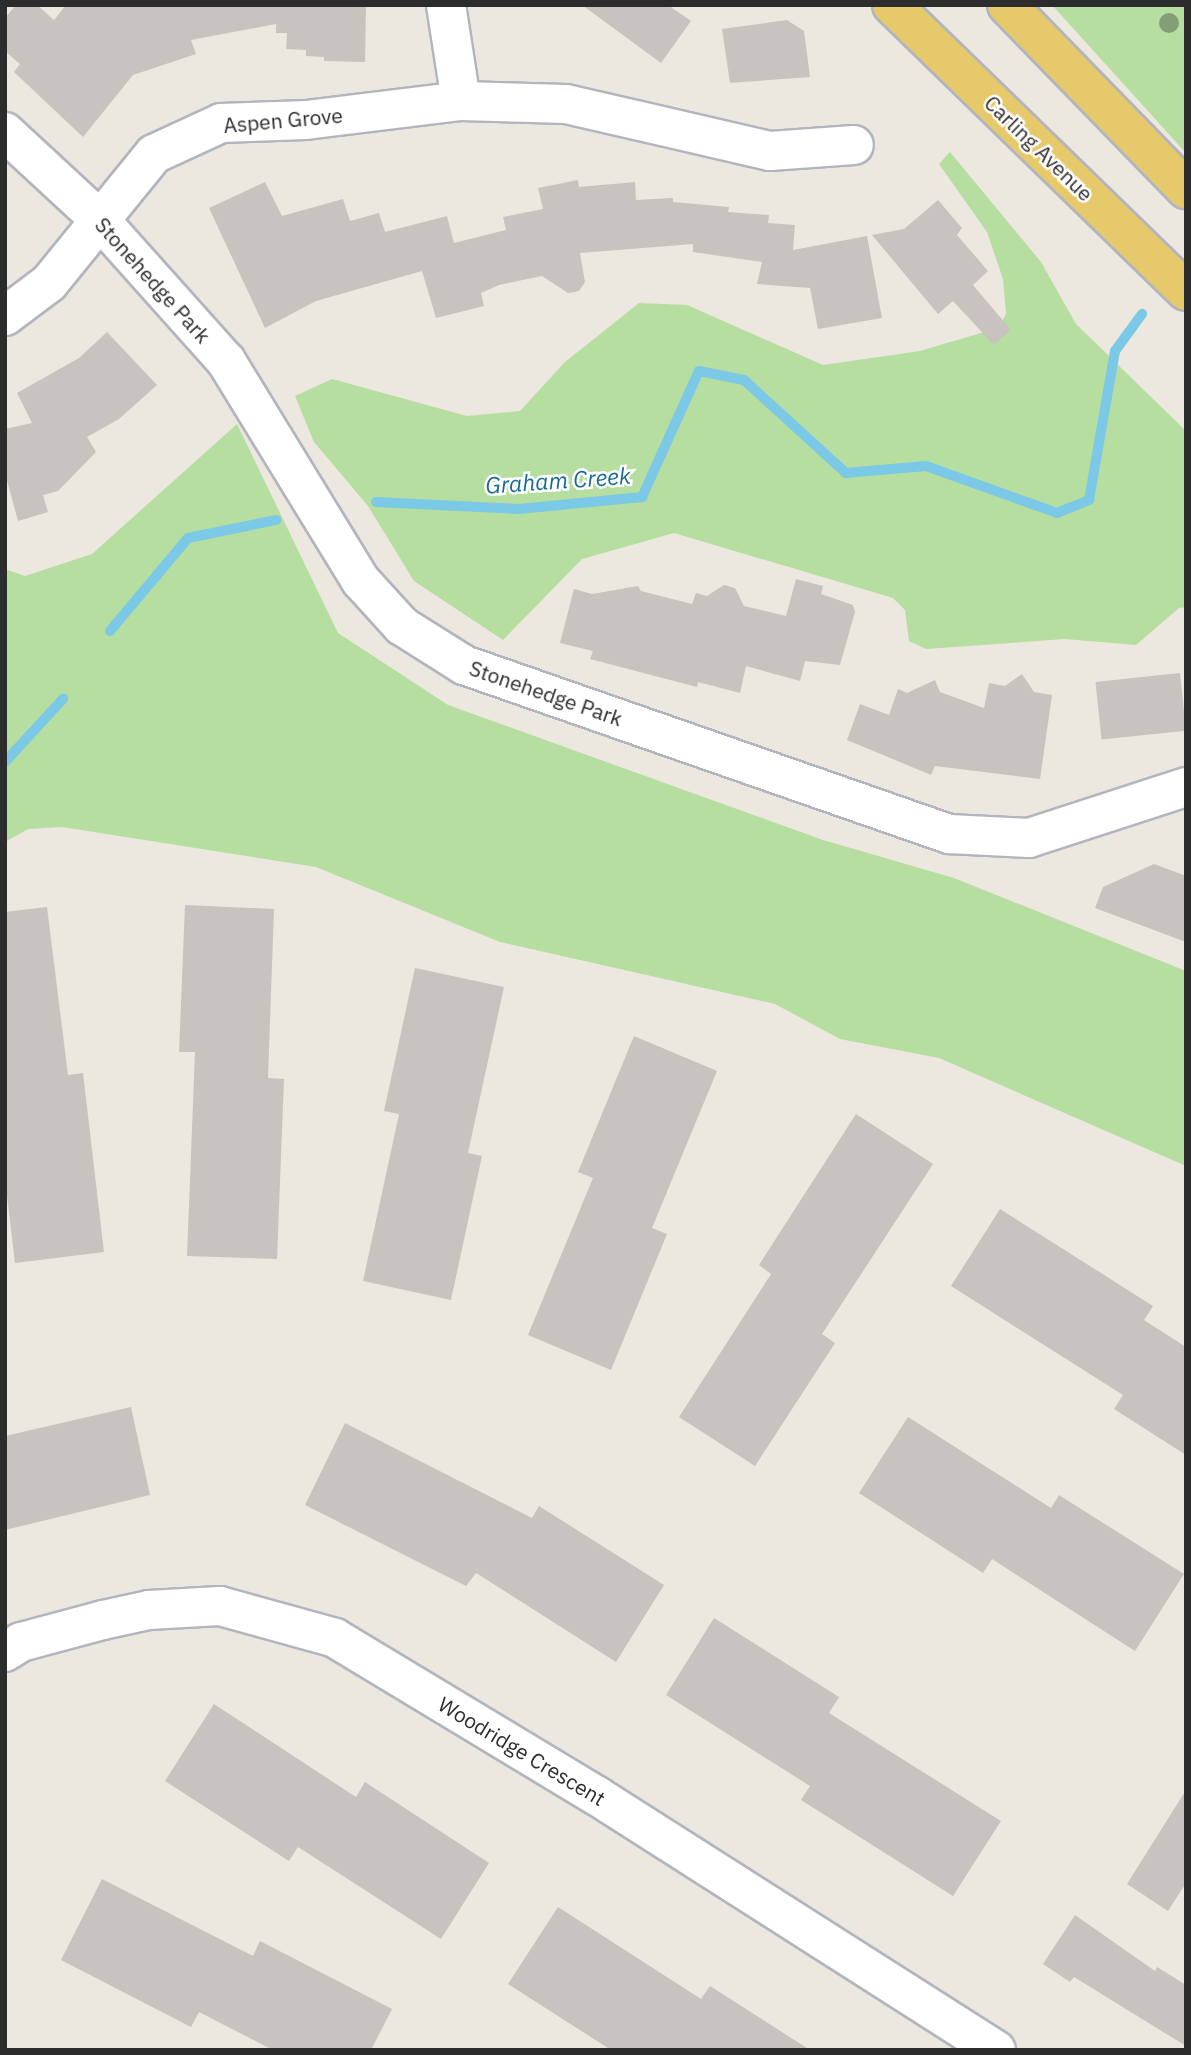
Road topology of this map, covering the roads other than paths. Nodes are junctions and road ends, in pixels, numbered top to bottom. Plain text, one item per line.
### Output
1 (446, 5) edge
2 (892, 5) edge
3 (1007, 5) edge
4 (461, 101) junction
5 (5, 132) edge
6 (854, 145) dead end
7 (1186, 189) edge
8 (99, 219) junction
9 (1186, 291) edge
10 (5, 316) edge
11 (1186, 787) edge
12 (5, 1652) edge
13 (996, 2050) edge

1 - 4 street
2 - 9 main road, Carling Avenue
3 - 7 main road
4 - 6 street, Aspen Grove
4 - 8 street, Aspen Grove
5 - 8 street, Stonehedge Park
8 - 10 street, Aspen Grove
8 - 11 street, Stonehedge Park
12 - 13 street, Woodridge Crescent

